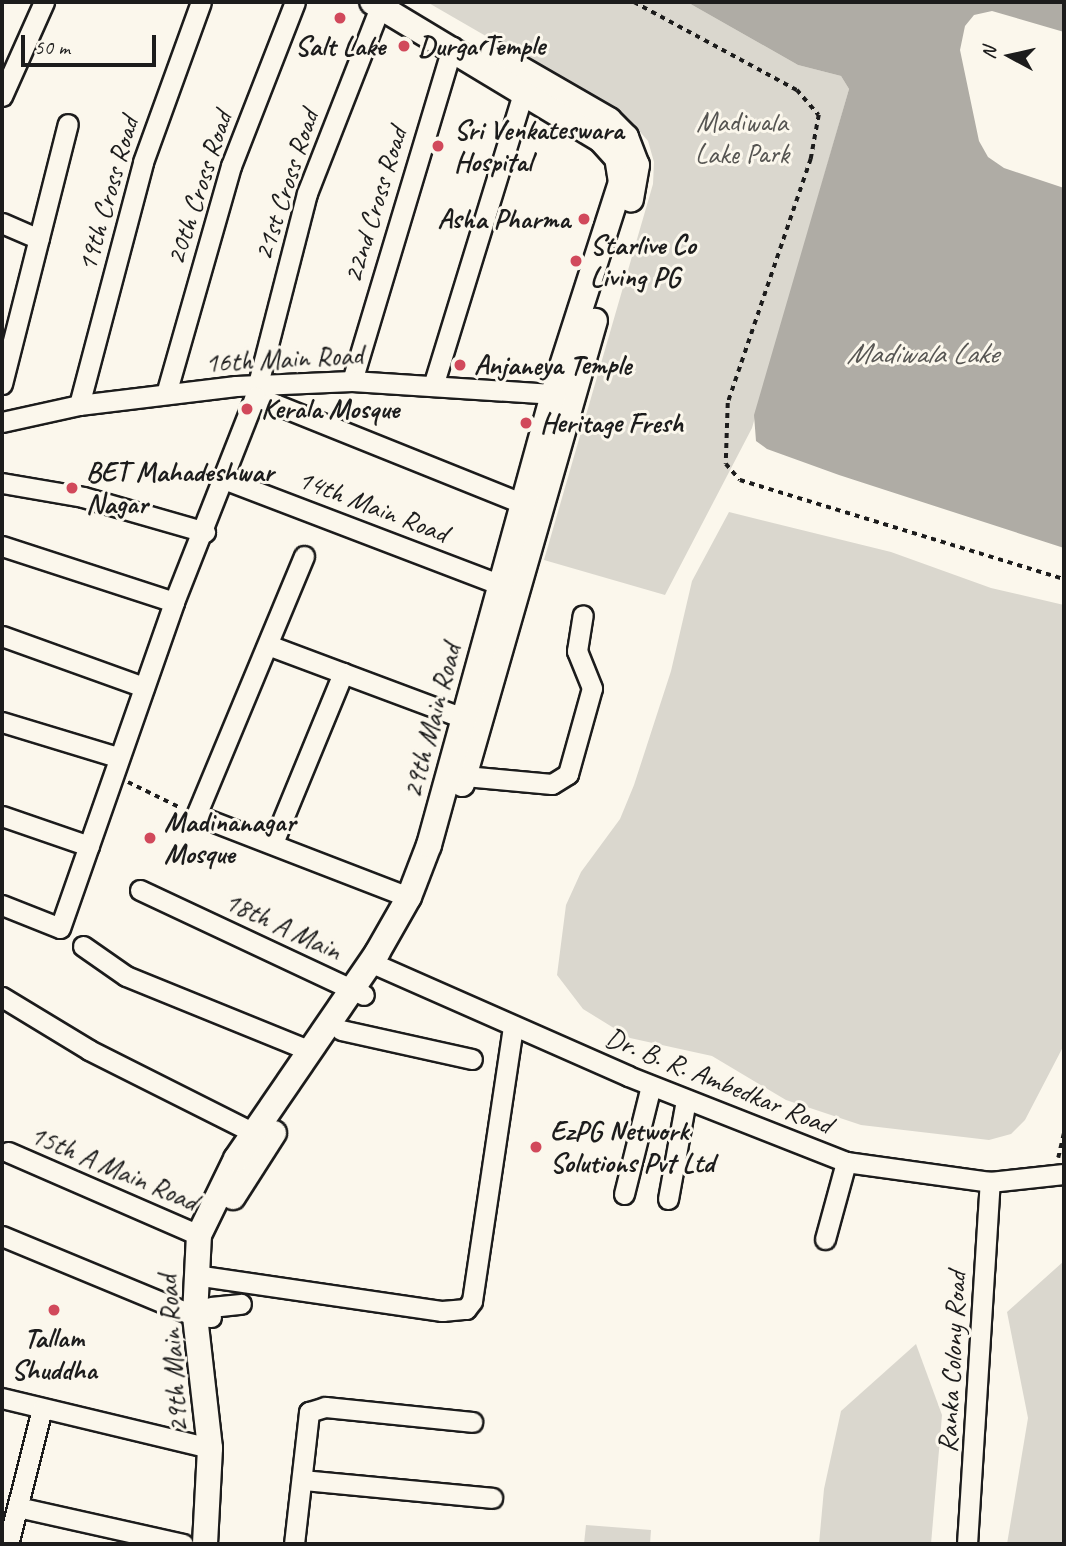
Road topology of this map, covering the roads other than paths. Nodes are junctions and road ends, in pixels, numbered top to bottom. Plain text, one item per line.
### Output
1 (44, 2) edge
2 (201, 2) edge
3 (295, 2) edge
4 (405, 2) edge
5 (376, 4) edge
6 (458, 50) junction
7 (455, 82) dead end
8 (524, 91) junction
9 (2, 96) edge
10 (68, 124) dead end
11 (3, 227) edge
12 (39, 239) junction
13 (352, 380) junction
14 (2, 384) edge
15 (433, 386) junction
16 (258, 391) junction
17 (166, 394) junction
18 (562, 395) junction
19 (79, 405) junction
20 (2, 422) edge
21 (226, 480) junction
22 (2, 484) edge
23 (523, 504) junction
24 (205, 532) junction
25 (2, 546) edge
26 (304, 556) dead end
27 (501, 585) junction
28 (174, 603) junction
29 (583, 615) dead end
30 (2, 636) edge
31 (268, 645) junction
32 (343, 673) junction
33 (144, 687) junction
34 (463, 718) junction
35 (2, 722) edge
36 (115, 766) junction
37 (465, 776) junction
38 (2, 816) edge
39 (274, 843) junction
40 (89, 846) junction
41 (139, 890) dead end
42 (410, 897) junction
43 (2, 905) edge
44 (83, 946) dead end
45 (378, 966) junction
46 (357, 991) junction
47 (2, 997) edge
48 (513, 1026) junction
49 (341, 1030) junction
50 (308, 1050) junction
51 (472, 1059) dead end
52 (651, 1086) junction
53 (686, 1100) junction
54 (254, 1133) junction
55 (8, 1152) dead end
56 (846, 1162) junction
57 (1059, 1174) edge
58 (990, 1182) junction
59 (624, 1194) dead end
60 (668, 1199) dead end
61 (199, 1235) junction
62 (2, 1236) edge
63 (825, 1239) dead end
64 (203, 1276) junction
65 (242, 1304) dead end
66 (205, 1313) junction
67 (2, 1398) edge
68 (42, 1409) junction
69 (472, 1422) dead end
70 (210, 1448) junction
71 (303, 1479) junction
72 (492, 1499) dead end
73 (18, 1507) junction
74 (8, 1544) edge
75 (183, 1544) edge
76 (205, 1544) edge
77 (219, 1544) edge
78 (294, 1544) edge
79 (967, 1544) edge

1 - 9 street
2 - 19 street, 19th Cross Road
3 - 17 street, 20th Cross Road
4 - 18 main road, 29th Main Road
5 - 6 main road, 29th Main Road
5 - 16 street, 21st Cross Road
6 - 7 street
6 - 8 main road, 29th Main Road
6 - 13 street, 22nd Cross Road
8 - 15 street
8 - 18 main road, 29th Main Road
10 - 12 street
11 - 12 street
12 - 14 street
13 - 15 street, 16th Main Road
13 - 16 street, 16th Main Road
15 - 18 street, 16th Main Road
16 - 17 street, 16th Main Road
16 - 21 street, 21st Cross Road
16 - 23 street
17 - 19 street, 16th Main Road
18 - 23 main road, 29th Main Road
18 - 37 main road, 29th Main Road
19 - 20 street, 16th Main Road
21 - 24 street, 21st Cross Road
21 - 27 street, 14th Main Road
22 - 24 street
23 - 27 main road, 29th Main Road
24 - 28 street, 21st Cross Road
25 - 28 street
26 - 31 street
27 - 34 main road, 29th Main Road
28 - 33 street, 21st Cross Road
29 - 37 street
30 - 33 street
31 - 32 street
31 - 39 street
32 - 34 street
32 - 39 street
33 - 36 street, 21st Cross Road
34 - 42 main road, 29th Main Road
35 - 36 street
36 - 40 street, 21st Cross Road
37 - 45 main road, 29th Main Road
38 - 40 street
39 - 42 street
40 - 43 street, 21st Cross Road
41 - 46 street, 18th A Main
42 - 45 main road, 29th Main Road
44 - 50 street
45 - 46 main road, 29th Main Road
45 - 48 street, Dr. B. R. Ambedkar Road
46 - 49 main road, 29th Main Road
46 - 50 main road, 29th Main Road
47 - 54 street
48 - 52 street, Dr. B. R. Ambedkar Road
48 - 64 street
49 - 51 street
49 - 64 main road, 29th Main Road
50 - 54 main road, 29th Main Road
52 - 53 street, Dr. B. R. Ambedkar Road
52 - 59 street
53 - 56 street, Dr. B. R. Ambedkar Road
53 - 60 street
54 - 61 main road, 29th Main Road
55 - 61 street, 15th A Main Road
56 - 58 street, Dr. B. R. Ambedkar Road
56 - 63 street
57 - 58 street, Dr. B. R. Ambedkar Road
58 - 79 street, Ranka Colony Road
61 - 64 main road, 29th Main Road
62 - 66 street
64 - 66 main road, 29th Main Road
65 - 66 street
66 - 70 main road, 29th Main Road
66 - 77 main road, 29th Main Road
67 - 68 street
68 - 70 street
68 - 73 street
69 - 71 street
70 - 76 main road, 29th Main Road
71 - 72 street
71 - 78 street
73 - 74 street
73 - 75 street

